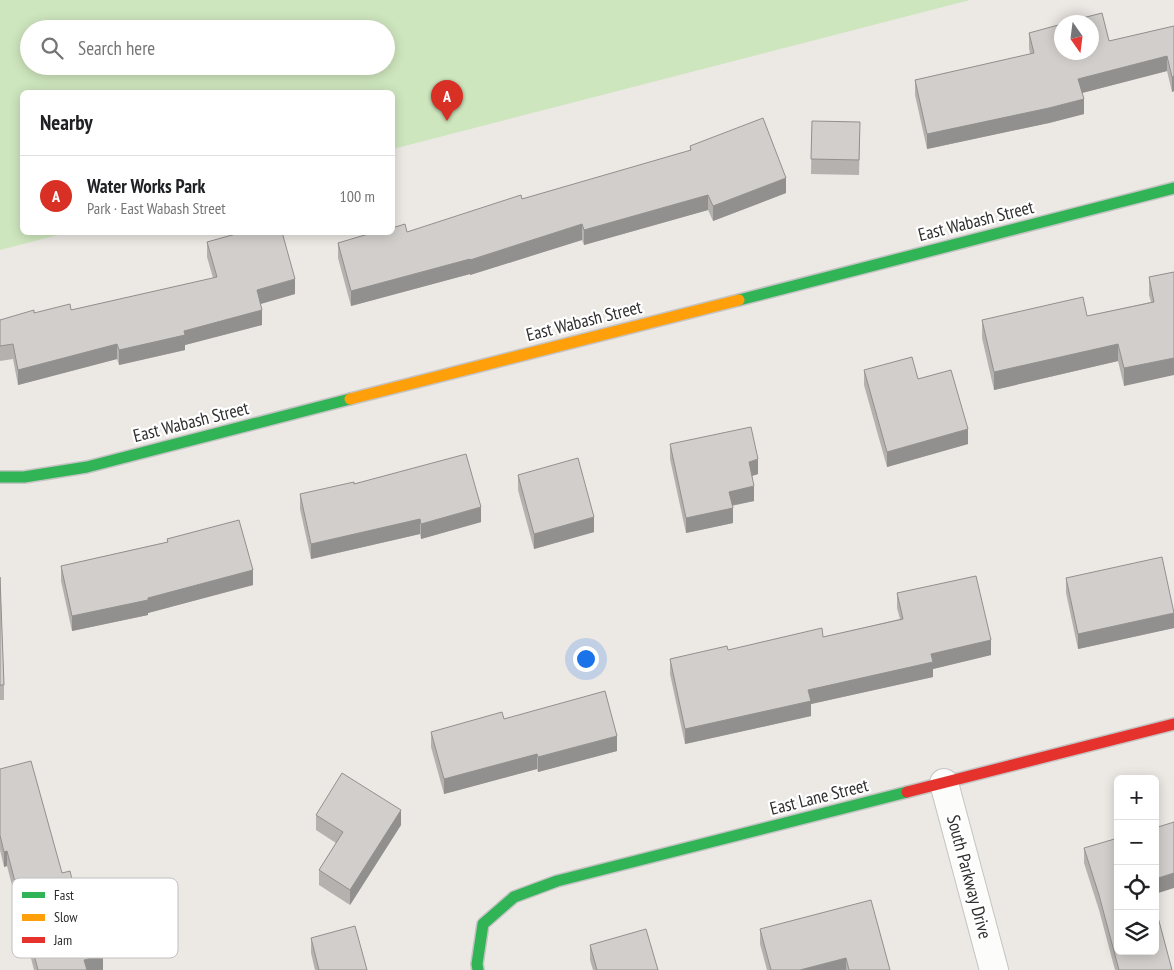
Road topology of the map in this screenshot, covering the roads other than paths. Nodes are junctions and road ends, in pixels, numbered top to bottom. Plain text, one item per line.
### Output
1 (1174, 188) edge
2 (0, 477) edge
3 (1174, 724) edge
4 (944, 783) junction
5 (478, 970) edge
6 (994, 970) edge

1 - 2 street, East Wabash Street
3 - 4 street, East Lane Street
4 - 5 street, East Lane Street
4 - 6 street, South Parkway Drive

